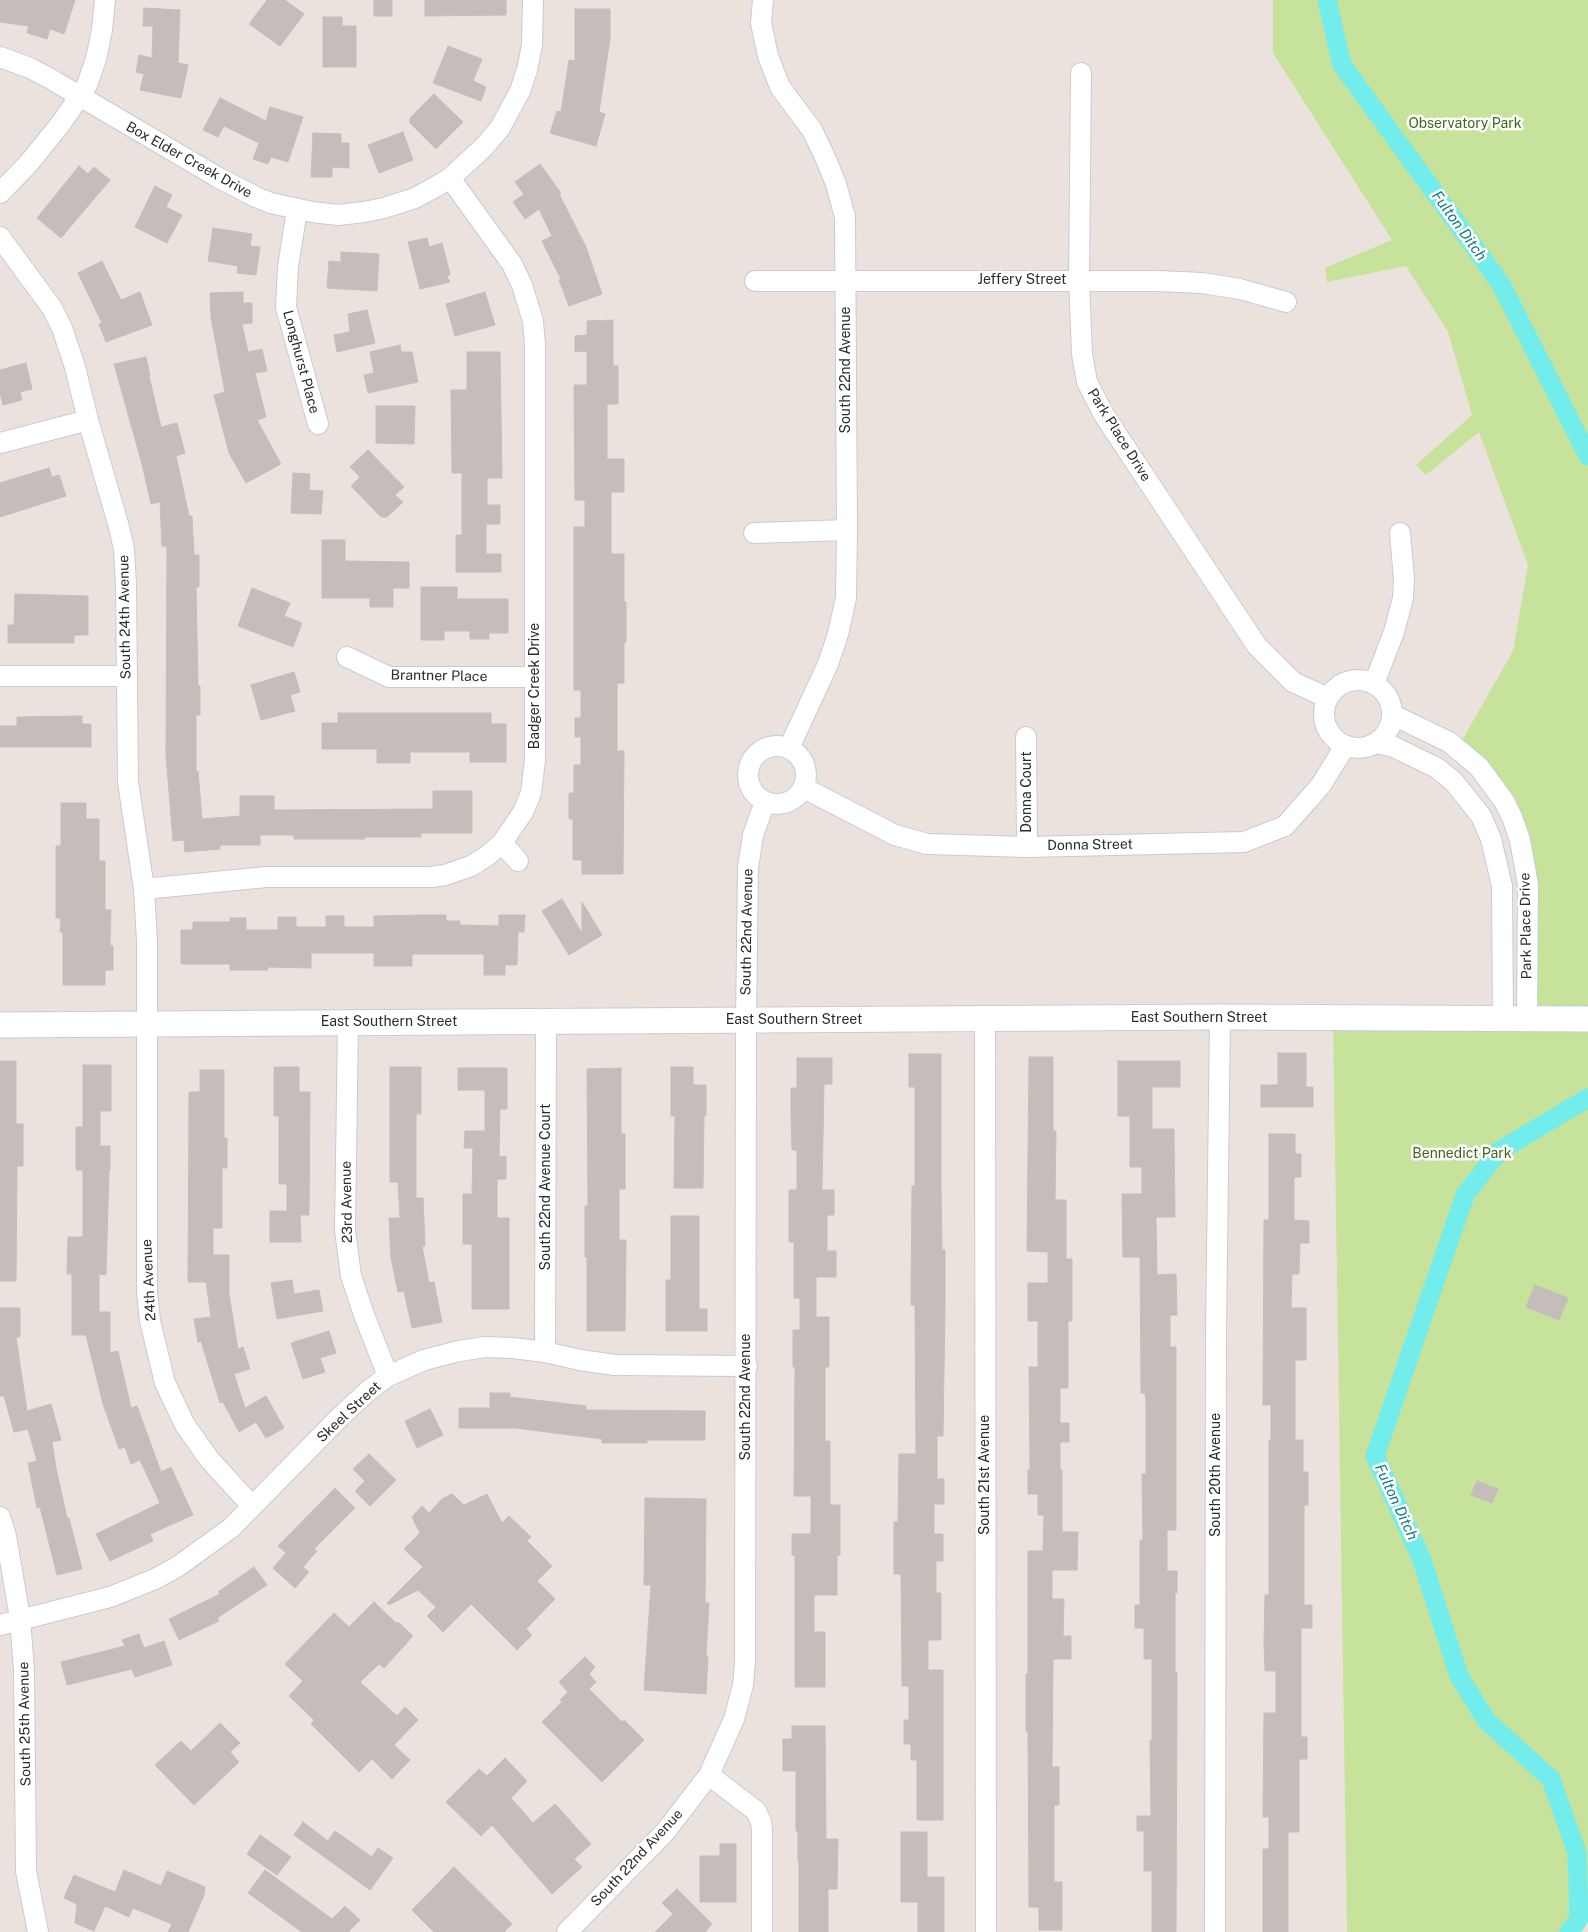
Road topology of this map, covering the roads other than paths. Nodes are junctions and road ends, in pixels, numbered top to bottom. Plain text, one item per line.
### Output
1 (105, 0) edge
2 (533, 0) edge
3 (763, 0) edge
4 (0, 57) edge
5 (1081, 73) dead end
6 (79, 97) junction
7 (450, 178) junction
8 (0, 194) edge
9 (297, 210) junction
10 (0, 237) edge
11 (846, 280) junction
12 (755, 281) dead end
13 (1079, 281) junction
14 (1286, 302) dead end
15 (88, 420) junction
16 (318, 424) dead end
17 (0, 443) edge
18 (847, 530) junction
19 (1400, 532) dead end
20 (754, 533) dead end
21 (347, 657) dead end
22 (0, 676) edge
23 (126, 676) junction
24 (534, 677) junction
25 (1374, 684) junction
26 (1328, 698) junction
27 (1393, 715) junction
28 (1026, 737) dead end
29 (1377, 743) junction
30 (1345, 746) junction
31 (789, 748) junction
32 (804, 788) junction
33 (765, 802) junction
34 (502, 843) junction
35 (1027, 847) junction
36 (518, 861) dead end
37 (144, 889) junction
38 (1220, 1017) junction
39 (985, 1018) junction
40 (1503, 1018) junction
41 (1528, 1018) junction
42 (1588, 1019) edge
43 (546, 1021) junction
44 (746, 1021) junction
45 (348, 1022) junction
46 (0, 1024) edge
47 (148, 1024) junction
48 (545, 1352) junction
49 (747, 1366) junction
50 (388, 1376) junction
51 (252, 1506) junction
52 (0, 1517) edge
53 (20, 1618) junction
54 (0, 1625) edge
55 (709, 1775) junction
56 (38, 1932) edge
57 (567, 1932) edge
58 (762, 1932) edge
59 (986, 1932) edge
60 (1215, 1932) edge

1 - 6 street
2 - 7 street, Box Elder Creek Drive
3 - 11 street, South 22nd Avenue
4 - 6 street, Box Elder Creek Drive
5 - 13 street, Park Place Drive
6 - 8 street
6 - 9 street, Box Elder Creek Drive
7 - 9 street, Box Elder Creek Drive
7 - 24 street, Badger Creek Drive
9 - 16 street, Longhurst Place
10 - 15 street, South 24th Avenue
11 - 12 street, Jeffery Street
11 - 13 street, Jeffery Street
11 - 18 street, South 22nd Avenue
13 - 14 street, Jeffery Street
13 - 26 street, Park Place Drive
15 - 17 street
15 - 23 street, South 24th Avenue
18 - 20 street
18 - 31 street, South 22nd Avenue
19 - 25 street
21 - 24 street, Brantner Place
22 - 23 street
23 - 37 street, South 24th Avenue
24 - 34 street, Badger Creek Drive
25 - 26 street
25 - 27 street
26 - 30 street
27 - 29 street
27 - 41 street, Park Place Drive
28 - 35 street, Donna Court
29 - 30 street
29 - 40 street, Park Place Drive
30 - 35 street, Donna Street
31 - 32 street
31 - 33 street
32 - 33 street
32 - 35 street, Donna Street
33 - 44 street, South 22nd Avenue
34 - 36 street
34 - 37 street, Badger Creek Drive
37 - 47 street, South 24th Avenue
38 - 39 street, East Southern Street
38 - 40 street, East Southern Street
38 - 60 street, South 20th Avenue
39 - 44 street, East Southern Street
39 - 59 street, South 21st Avenue
40 - 41 street, East Southern Street
41 - 42 street, East Southern Street
43 - 44 street, East Southern Street
43 - 45 street, East Southern Street
43 - 48 street, South 22nd Avenue Court
44 - 49 street, South 22nd Avenue
45 - 47 street, East Southern Street
45 - 50 street, 23rd Avenue
46 - 47 street, East Southern Street
47 - 51 street, 24th Avenue
48 - 49 street, Skeel Street
48 - 50 street, Skeel Street
49 - 55 street, South 22nd Avenue
50 - 51 street, Skeel Street
51 - 53 street, Skeel Street
52 - 53 street, South 25th Avenue
53 - 54 street, Skeel Street
53 - 56 street, South 25th Avenue
55 - 57 street, South 22nd Avenue
55 - 58 street

